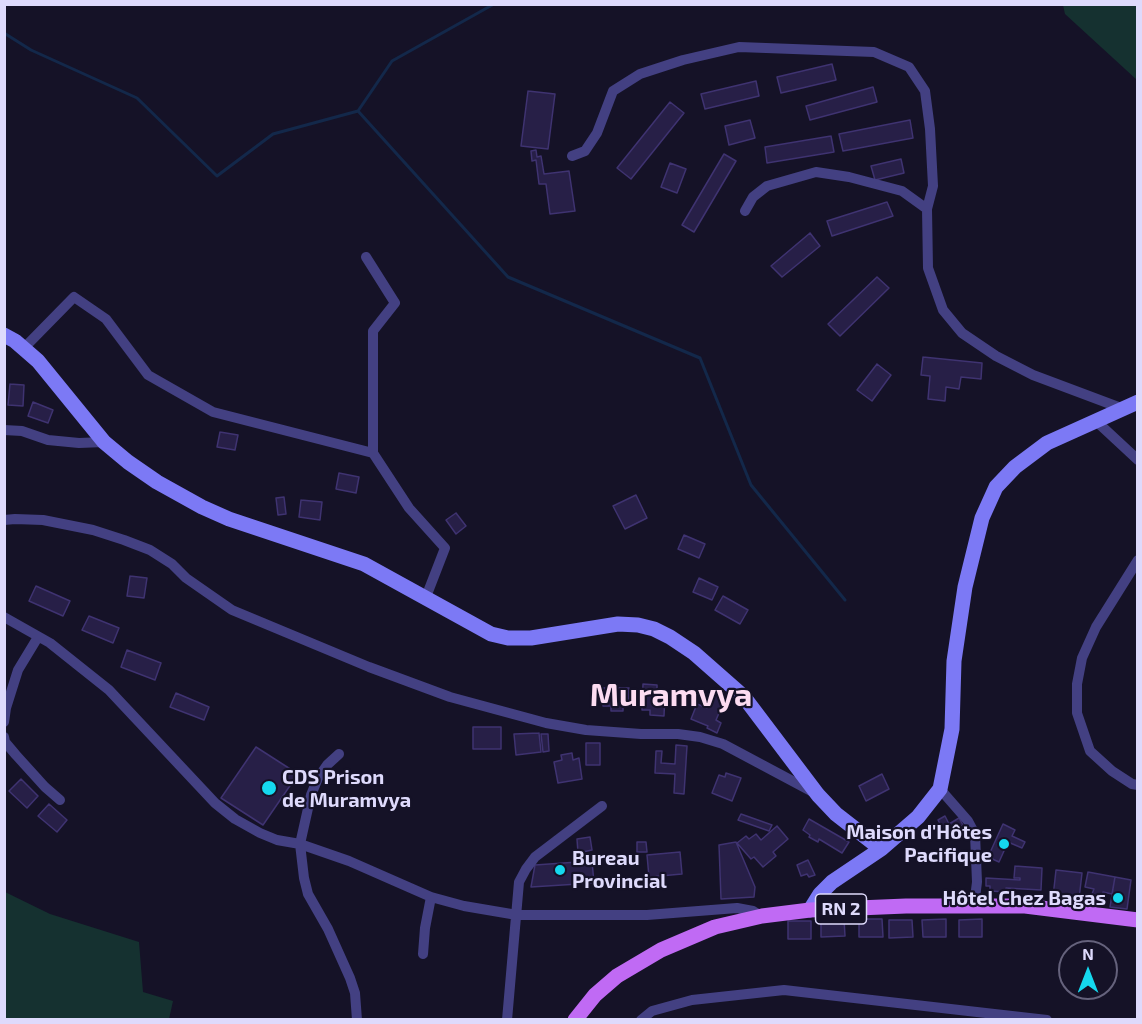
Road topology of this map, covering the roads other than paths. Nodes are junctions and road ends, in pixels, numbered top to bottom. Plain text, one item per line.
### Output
1 (572, 156) dead end
2 (927, 210) junction
3 (745, 212) dead end
4 (366, 257) dead end
5 (4, 335) edge
6 (23, 349) junction
7 (1137, 402) edge
8 (1121, 408) junction
9 (1096, 421) junction
10 (4, 430) edge
11 (105, 442) junction
12 (373, 453) junction
13 (1137, 460) edge
14 (4, 520) edge
15 (1137, 560) edge
16 (426, 597) junction
17 (4, 617) edge
18 (38, 637) junction
19 (4, 722) edge
20 (4, 737) edge
21 (339, 754) dead end
22 (1137, 785) edge
23 (940, 789) junction
24 (818, 795) junction
25 (60, 800) dead end
26 (602, 806) dead end
27 (300, 844) junction
28 (881, 849) junction
29 (431, 897) junction
30 (974, 906) junction
31 (810, 910) junction
32 (517, 915) junction
33 (762, 916) junction
34 (1137, 920) edge
35 (423, 954) dead end
36 (357, 1020) edge
37 (507, 1020) edge
38 (575, 1020) edge
39 (641, 1020) edge
40 (1047, 1020) edge

1 - 2 street
2 - 3 street
2 - 8 street
4 - 12 street
5 - 6 main road
6 - 11 main road
6 - 12 street
7 - 8 main road
8 - 9 main road
9 - 13 street
9 - 23 main road
10 - 11 street
11 - 16 main road
12 - 16 street
14 - 24 street
15 - 22 street
16 - 24 main road
17 - 18 street
18 - 19 street
18 - 27 street
20 - 25 street
21 - 27 street
23 - 28 main road
23 - 30 street
24 - 28 main road
26 - 32 street
27 - 29 street
27 - 36 street
28 - 31 main road
29 - 32 street
29 - 35 street
30 - 31 main road, RN 2
30 - 34 main road, RN 2
31 - 33 main road, RN 2
32 - 33 street
32 - 37 street
33 - 38 main road, RN 2
39 - 40 street

